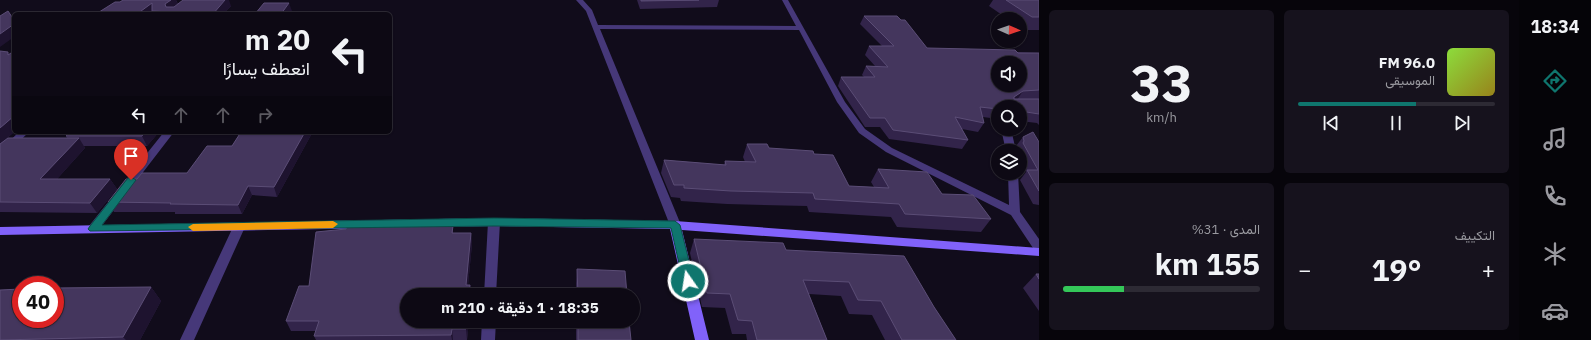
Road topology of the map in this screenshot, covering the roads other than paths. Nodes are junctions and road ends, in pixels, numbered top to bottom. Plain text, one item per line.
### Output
1 (579, 0) edge
2 (785, 0) edge
3 (596, 27) junction
4 (801, 28) junction
5 (22, 134) edge
6 (167, 134) edge
7 (0, 155) edge
8 (1013, 180) edge
9 (1015, 212) junction
10 (494, 222) junction
11 (675, 225) junction
12 (240, 227) junction
13 (93, 229) junction
14 (0, 230) edge
15 (1039, 248) edge
16 (1039, 252) edge
17 (490, 288) edge
18 (489, 328) edge
19 (187, 340) edge
20 (488, 340) edge
21 (702, 340) edge

1 - 3 street
2 - 4 street
3 - 4 street
3 - 11 street
4 - 9 street
5 - 7 street
6 - 13 street
8 - 9 street
9 - 15 street
10 - 11 street
10 - 12 street
10 - 17 street
11 - 16 street
11 - 21 street
12 - 13 street
12 - 19 street
13 - 14 street
18 - 20 street

